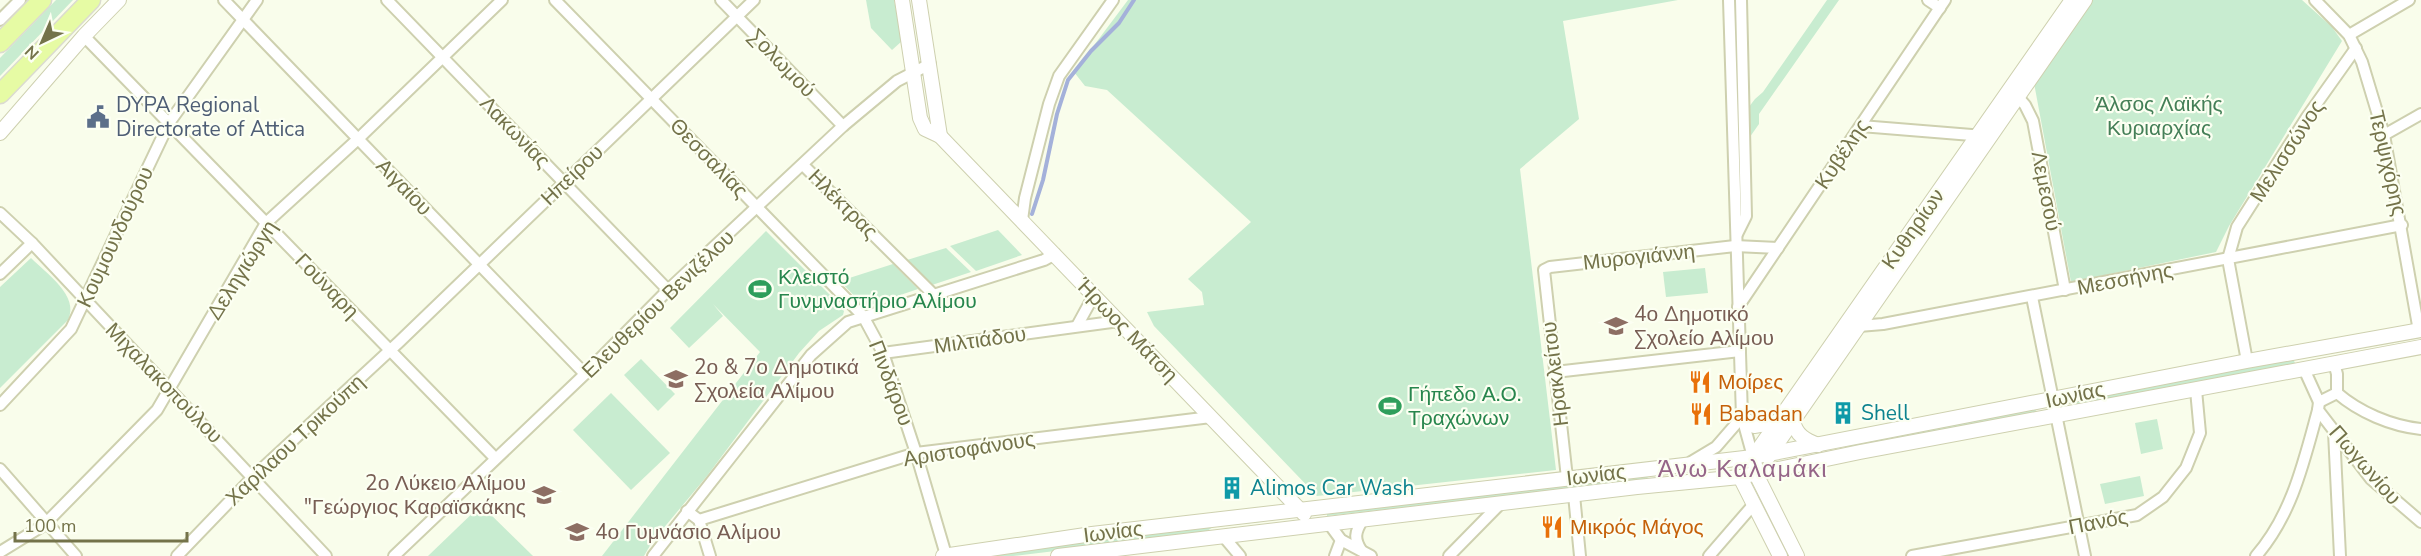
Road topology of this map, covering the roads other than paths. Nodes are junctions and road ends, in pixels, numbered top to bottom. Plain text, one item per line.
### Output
1 (20, 0) edge
2 (42, 0) edge
3 (91, 0) edge
4 (119, 0) edge
5 (224, 0) edge
6 (257, 0) edge
7 (387, 0) edge
8 (502, 0) edge
9 (555, 0) edge
10 (721, 0) edge
11 (754, 0) edge
12 (902, 0) edge
13 (919, 0) edge
14 (1113, 0) edge
15 (1735, 0) edge
16 (1928, 0) edge
17 (2072, 0) edge
18 (2085, 0) edge
19 (2315, 0) edge
20 (2409, 0) edge
21 (1943, 4) edge
22 (737, 17) junction
23 (0, 20) edge
24 (243, 20) junction
25 (2349, 35) junction
26 (84, 36) junction
27 (0, 43) edge
28 (2356, 48) junction
29 (443, 57) junction
30 (930, 64) junction
31 (914, 72) junction
32 (0, 94) edge
33 (2018, 97) junction
34 (651, 99) junction
35 (2421, 114) edge
36 (169, 123) junction
37 (843, 126) junction
38 (1860, 126) junction
39 (0, 133) edge
40 (2385, 135) junction
41 (940, 136) junction
42 (1984, 136) junction
43 (358, 139) junction
44 (1745, 156) junction
45 (1733, 163) junction
46 (803, 165) junction
47 (564, 182) junction
48 (757, 208) junction
49 (0, 213) edge
50 (1022, 220) junction
51 (266, 223) junction
52 (2402, 225) junction
53 (1736, 242) junction
54 (32, 243) junction
55 (1778, 248) junction
56 (1054, 254) junction
57 (2228, 260) junction
58 (480, 265) junction
59 (1544, 270) joint
60 (0, 274) edge
61 (668, 290) junction
62 (2065, 290) junction
63 (934, 295) junction
64 (1094, 296) junction
65 (2032, 297) junction
66 (85, 300) junction
67 (1738, 307) junction
68 (863, 316) junction
69 (1119, 321) junction
70 (1854, 323) junction
71 (1077, 326) junction
72 (2420, 331) edge
73 (2421, 347) edge
74 (390, 351) junction
75 (1740, 351) junction
76 (883, 353) junction
77 (2247, 361) junction
78 (2334, 363) junction
79 (2304, 369) junction
80 (1555, 372) junction
81 (585, 374) junction
82 (170, 389) junction
83 (2196, 390) junction
84 (2337, 393) junction
85 (2054, 399) junction
86 (0, 405) edge
87 (2318, 406) junction
88 (2057, 416) junction
89 (1211, 417) junction
90 (1742, 417) junction
91 (1793, 421) junction
92 (1778, 422) junction
93 (2421, 429) edge
94 (2334, 432) junction
95 (1818, 445) junction
96 (916, 453) junction
97 (1770, 454) junction
98 (1754, 457) junction
99 (495, 458) junction
100 (1687, 464) junction
101 (0, 469) edge
102 (1756, 474) junction
103 (253, 477) junction
104 (1740, 477) junction
105 (1567, 478) junction
106 (1574, 495) junction
107 (1500, 504) junction
108 (1754, 504) junction
109 (1300, 509) junction
110 (687, 511) junction
111 (699, 520) junction
112 (1362, 521) junction
113 (46, 522) junction
114 (2421, 522) edge
115 (1330, 525) junction
116 (2079, 526) junction
117 (1312, 527) junction
118 (1224, 537) junction
119 (1341, 540) junction
120 (0, 552) edge
121 (1366, 553) edge
122 (76, 556) edge
123 (177, 556) edge
124 (326, 556) edge
125 (394, 556) edge
126 (653, 556) edge
127 (710, 556) edge
128 (945, 556) edge
129 (1058, 556) edge
130 (1240, 556) edge
131 (1335, 556) edge
132 (1449, 556) edge
133 (1580, 556) edge
134 (1709, 556) edge
135 (1780, 556) edge
136 (1797, 556) edge
137 (1912, 556) edge
138 (2085, 556) edge
139 (2256, 556) edge
140 (2340, 556) edge

1 - 23 street
2 - 27 main road
3 - 32 main road
4 - 26 street
5 - 24 street, Αιγαίου
6 - 24 street, Κουμουνδούρου
7 - 29 street, Λακωνίας
8 - 29 street, Δεληγιώργη
9 - 34 street, Θεσσαλίας
10 - 22 street, Σολωμού
11 - 22 street, Ηπείρου
12 - 31 street, Ήρωος Μάτση
13 - 30 street
14 - 50 street
15 - 44 street
15 - 45 street
16 - 21 street
17 - 42 street, Κυθηρίων
18 - 33 street, Κυθηρίων
19 - 25 street, Τερψιχόρης
20 - 25 street
21 - 38 street, Κυβέλης
22 - 34 street, Ηπείρου
22 - 37 street, Σολωμού
24 - 36 street, Κουμουνδούρου
24 - 43 street, Αιγαίου
25 - 28 street, Τερψιχόρης
26 - 36 street, Γούναρη
26 - 39 street
28 - 40 street, Τερψιχόρης
28 - 57 street, Μελισσώνος
29 - 43 street, Δεληγιώργη
29 - 47 street, Λακωνίας
30 - 31 street, Ελευθερίου Βενιζέλου
30 - 41 street
31 - 37 street, Ελευθερίου Βενιζέλου
31 - 41 street, Ήρωος Μάτση
33 - 42 street, Κυθηρίων
33 - 62 street, Λεμεσού
34 - 47 street, Ηπείρου
34 - 48 street, Θεσσαλίας
35 - 40 street
36 - 51 street, Γούναρη
36 - 66 street, Κουμουνδούρου
37 - 46 street, Ελευθερίου Βενιζέλου
38 - 42 street
38 - 55 street, Κυβέλης
40 - 52 street, Τερψιχόρης
41 - 50 street, Ήρωος Μάτση
42 - 70 street, Κυθηρίων
43 - 51 street, Δεληγιώργη
43 - 58 street, Αιγαίου
44 - 45 street
44 - 53 street
45 - 53 street
46 - 48 street, Ελευθερίου Βενιζέλου
46 - 63 street, Ηλέκτρας
47 - 58 street, Ηπείρου
47 - 61 street, Λακωνίας
48 - 61 street, Ελευθερίου Βενιζέλου
48 - 68 street, Θεσσαλίας
49 - 54 street, Μιχαλακοπούλου
50 - 56 street, Ήρωος Μάτση
51 - 74 street, Γούναρη
51 - 82 street, Δεληγιώργη
52 - 57 street, Μεσσήνης
52 - 72 street, Τερψιχόρης
53 - 55 street, Μυρογιάννη
53 - 59 street, Μυρογιάννη
53 - 67 street
54 - 60 street
54 - 66 street, Μιχαλακοπούλου
55 - 67 street, Κυβέλης
56 - 63 street
56 - 64 street, Ήρωος Μάτση
57 - 62 street, Μεσσήνης
57 - 77 street
58 - 74 street, Ηπείρου
58 - 81 street, Αιγαίου
59 - 80 street, Ηρακλείτου
61 - 81 street, Ελευθερίου Βενιζέλου
62 - 65 street, Μεσσήνης
63 - 68 street
64 - 69 street, Ήρωος Μάτση
64 - 71 street
65 - 70 street, Μεσσήνης
65 - 85 street
66 - 82 street, Μιχαλακοπούλου
66 - 86 street, Κουμουνδούρου
67 - 75 street
68 - 76 street, Πινδάρου
68 - 110 street
69 - 71 street, Μιλτιάδου
69 - 89 street, Ήρωος Μάτση
70 - 91 street, Κυθηρίων
70 - 92 street, Κυθηρίων
71 - 76 street, Μιλτιάδου
72 - 77 street, Ιωνίας
73 - 78 street, Ιωνίας
74 - 99 street, Γούναρη
74 - 103 street, Χαρίλαου Τρικούπη
75 - 80 street
75 - 90 street
76 - 96 street, Πινδάρου
77 - 85 street, Ιωνίας
78 - 79 street, Ιωνίας
78 - 84 street
79 - 83 street, Ιωνίας
79 - 87 street, Πωγωνίου
80 - 105 street, Ηρακλείτου
81 - 99 street, Ελευθερίου Βενιζέλου
82 - 103 street, Μιχαλακοπούλου
82 - 113 street, Δεληγιώργη
83 - 88 street, Ιωνίας
83 - 116 street, Πανός
84 - 87 street
84 - 93 street
85 - 88 street
85 - 95 street, Ιωνίας
87 - 94 street, Πωγωνίου
87 - 139 street
88 - 102 street, Ιωνίας
88 - 116 street
89 - 96 street, Αριστοφάνους
89 - 109 street, Ήρωος Μάτση
90 - 92 street
90 - 98 street
90 - 100 street
91 - 95 street
91 - 97 street, Κυθηρίων
92 - 98 street, Κυθηρίων
94 - 114 street, Πωγωνίου
94 - 140 street
95 - 97 street, Ιωνίας
96 - 111 street, Αριστοφάνους
96 - 128 street, Πινδάρου
97 - 98 street, Ιωνίας
97 - 102 street, Κυθηρίων
98 - 100 street, Ιωνίας
98 - 102 street
98 - 104 street, Κυθηρίων
99 - 125 street, Ελευθερίου Βενιζέλου
100 - 105 street, Ιωνίας
101 - 113 street
102 - 104 street, Ιωνίας
102 - 136 street
103 - 123 street, Χαρίλαου Τρικούπη
103 - 124 street, Μιχαλακοπούλου
104 - 106 street, Ιωνίας
104 - 108 street
105 - 109 street, Ιωνίας
106 - 107 street, Ιωνίας
106 - 133 street
107 - 112 street, Ιωνίας
107 - 132 street
108 - 134 street
108 - 135 street
109 - 117 street, Ήρωος Μάτση
109 - 128 street, Ιωνίας
110 - 111 street
110 - 126 street
111 - 127 street
112 - 115 street, Ιωνίας
112 - 121 street
113 - 120 street, Δεληγιώργη
113 - 122 street
115 - 117 street, Ιωνίας
115 - 119 street
116 - 137 street, Πανός
116 - 138 street
117 - 118 street, Ιωνίας
118 - 129 street, Ιωνίας
118 - 130 street
119 - 121 street
119 - 131 street

